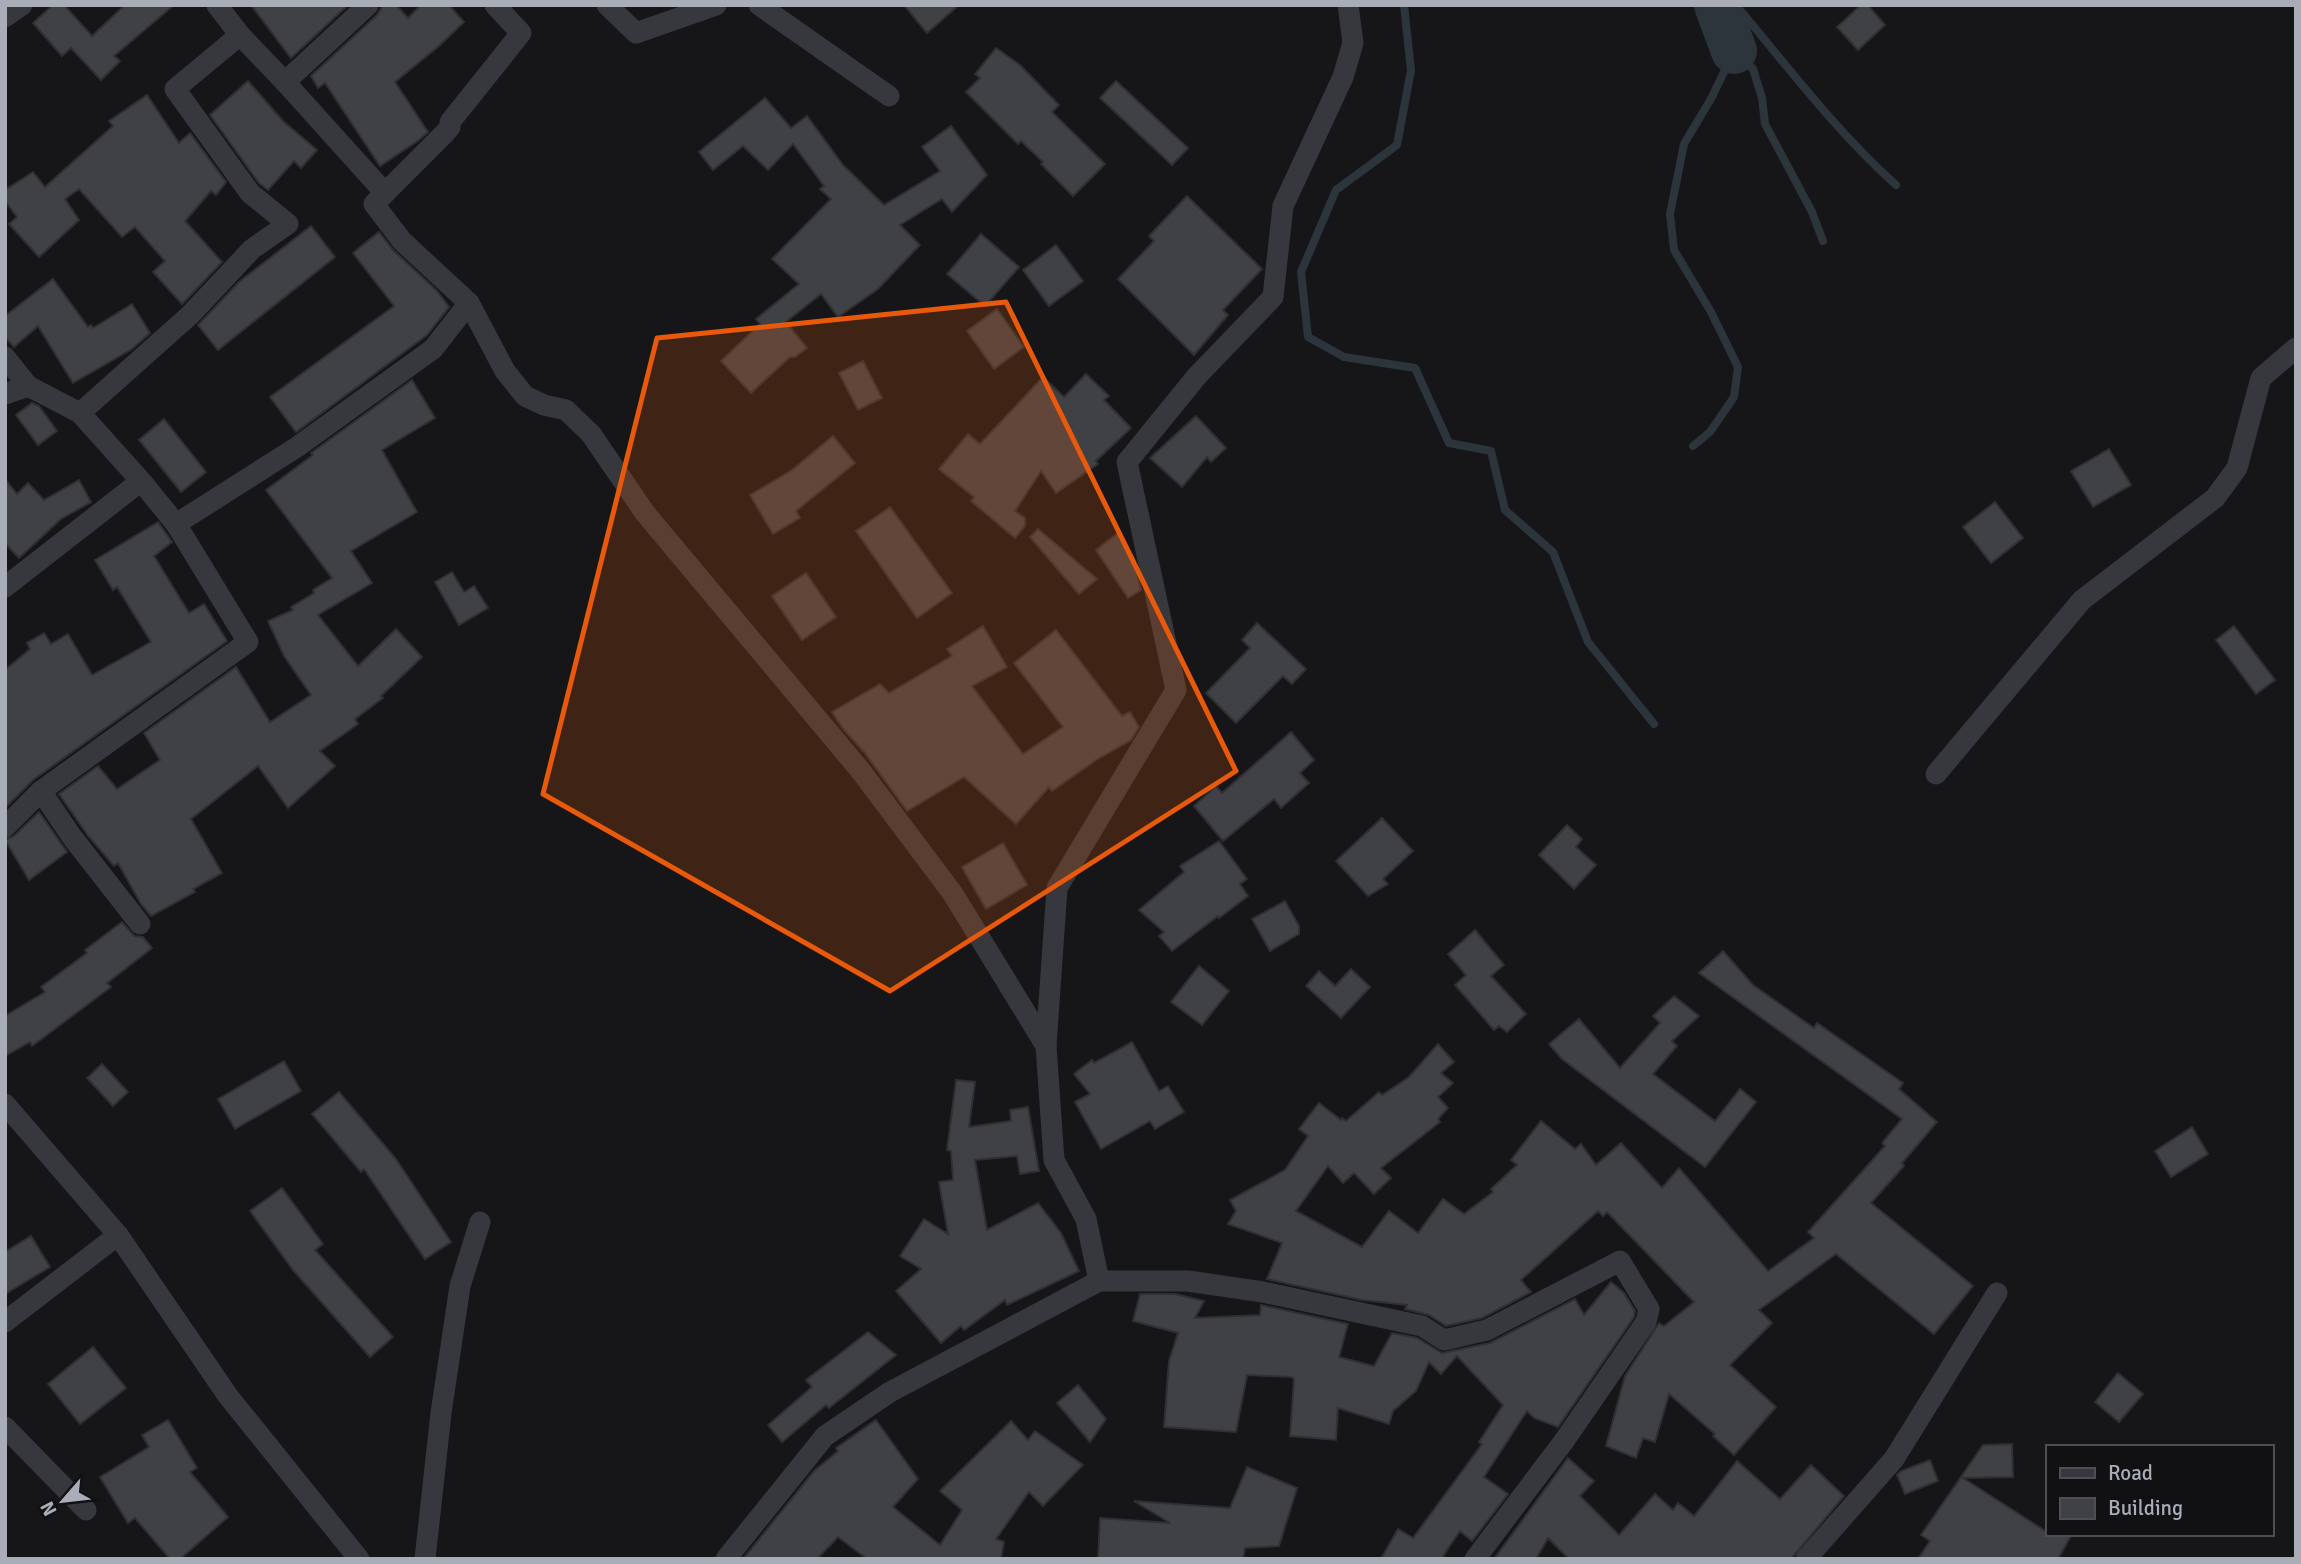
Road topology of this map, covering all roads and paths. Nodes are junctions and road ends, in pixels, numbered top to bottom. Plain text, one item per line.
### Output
1 (22, 5) edge
2 (217, 5) edge
3 (368, 5) edge
4 (495, 5) edge
5 (607, 5) edge
6 (716, 5) edge
7 (759, 5) edge
8 (1348, 5) edge
9 (5, 17) edge
10 (240, 35) junction
11 (285, 82) junction
12 (889, 96) dead end
13 (384, 193) junction
14 (469, 303) junction
15 (2296, 348) edge
16 (5, 357) edge
17 (28, 386) junction
18 (5, 394) edge
19 (80, 413) junction
20 (141, 481) junction
21 (176, 524) junction
22 (5, 587) edge
23 (1936, 774) dead end
24 (41, 791) junction
25 (5, 827) edge
26 (140, 924) dead end
27 (1046, 1046) junction
28 (8, 1113) edge
29 (480, 1222) dead end
30 (118, 1235) junction
31 (1099, 1281) junction
32 (1997, 1293) dead end
33 (5, 1322) edge
34 (5, 1427) edge
35 (86, 1510) dead end
36 (359, 1559) edge
37 (425, 1559) edge
38 (726, 1559) edge
39 (1475, 1559) edge
40 (1806, 1559) edge

1 - 9 street
2 - 10 street
3 - 11 street
4 - 13 street
5 - 6 street
7 - 12 street
8 - 27 street
10 - 11 street
10 - 19 street
11 - 13 street
13 - 14 street
14 - 21 street
14 - 27 street
15 - 23 street
16 - 17 street
17 - 18 street
17 - 19 street
19 - 20 street
20 - 21 street
20 - 22 street
21 - 24 street
24 - 25 street
24 - 26 street
27 - 31 street
28 - 30 street
29 - 37 street
30 - 33 street
30 - 36 street
31 - 38 street
31 - 39 street
32 - 40 street
34 - 35 street

